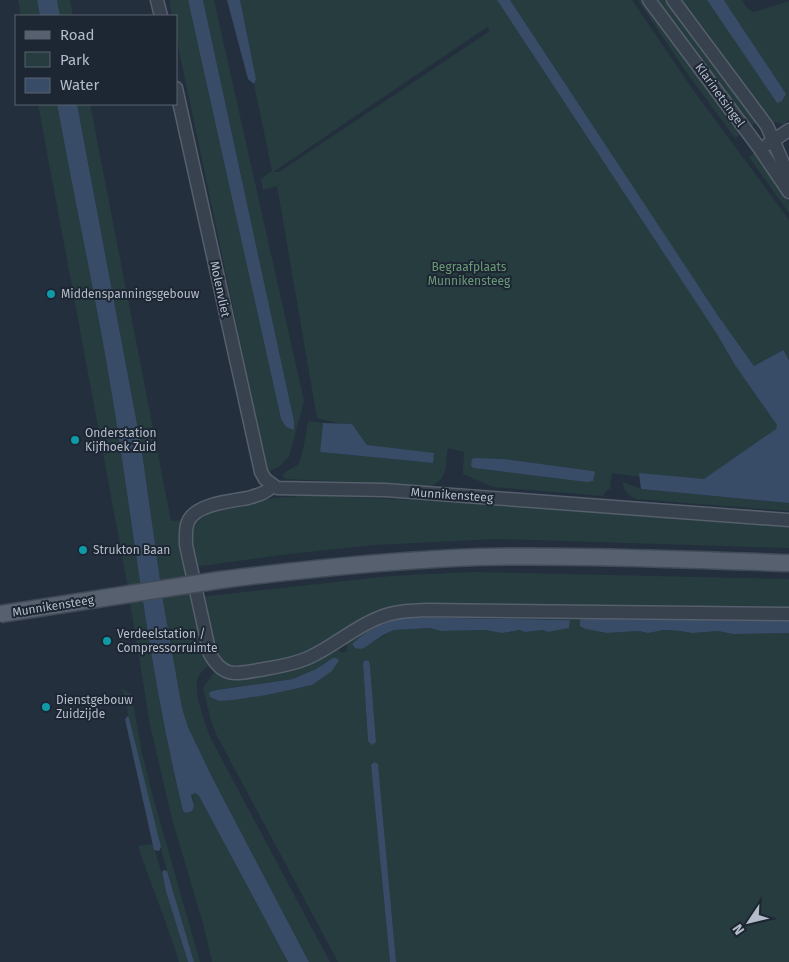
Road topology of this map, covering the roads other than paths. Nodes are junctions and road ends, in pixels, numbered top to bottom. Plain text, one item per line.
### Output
1 (157, 0) edge
2 (649, 0) edge
3 (674, 0) edge
4 (160, 15) edge
5 (178, 97) edge
6 (789, 130) edge
7 (774, 140) junction
8 (760, 150) junction
9 (789, 177) edge
10 (789, 192) edge
11 (272, 486) junction
12 (789, 520) edge
13 (789, 563) edge
14 (0, 614) edge
15 (789, 614) edge

1 - 4 street
2 - 8 street, Klarinetsingel
3 - 7 street, Klarinetsingel
5 - 11 street, Molenvliet
6 - 7 street
7 - 8 street
7 - 9 street, Klarinetsingel
8 - 10 street, Klarinetsingel
11 - 12 street, Munnikensteeg
11 - 15 street
13 - 14 main road, Munnikensteeg, bridge

